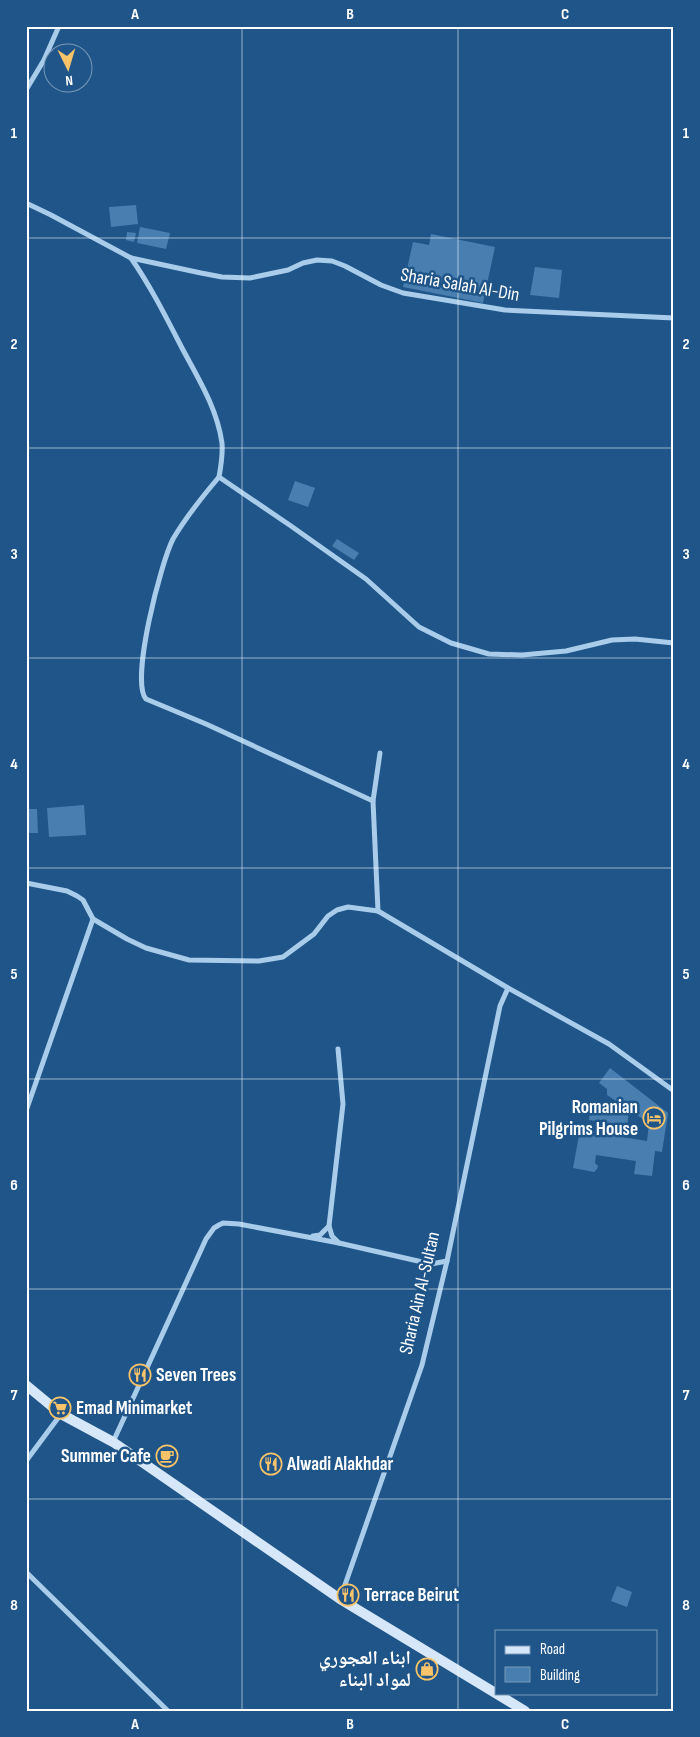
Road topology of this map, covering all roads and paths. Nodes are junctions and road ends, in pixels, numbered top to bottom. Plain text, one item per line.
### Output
1 (59, 26) edge
2 (26, 90) edge
3 (26, 203) edge
4 (131, 258) junction
5 (674, 318) edge
6 (218, 477) junction
7 (674, 643) edge
8 (380, 753) dead end
9 (373, 801) junction
10 (26, 883) edge
11 (378, 911) junction
12 (93, 919) junction
13 (508, 988) junction
14 (338, 1049) dead end
15 (674, 1090) edge
16 (26, 1111) edge
17 (329, 1226) junction
18 (310, 1237) junction
19 (339, 1243) junction
20 (447, 1261) junction
21 (26, 1386) edge
22 (61, 1414) junction
23 (113, 1442) junction
24 (26, 1461) edge
25 (26, 1572) edge
26 (340, 1599) junction
27 (495, 1693) edge
28 (496, 1694) edge
29 (168, 1711) edge
30 (524, 1711) edge

1 - 2 street
3 - 4 street, Sharia Salah Al-Din
4 - 5 street, Sharia Salah Al-Din
4 - 6 street
6 - 7 street
6 - 9 street
8 - 9 street
9 - 11 street
10 - 12 street
11 - 12 street
11 - 13 street
12 - 16 street
13 - 15 street
13 - 20 street, Sharia Ain Al-Sultan
14 - 17 street
17 - 18 street
17 - 19 street
18 - 19 street
18 - 23 street
19 - 20 street
20 - 26 street, Sharia Ain Al-Sultan
21 - 22 main road
22 - 23 main road
22 - 24 street
23 - 26 main road
25 - 29 street
26 - 27 main road
28 - 30 main road

